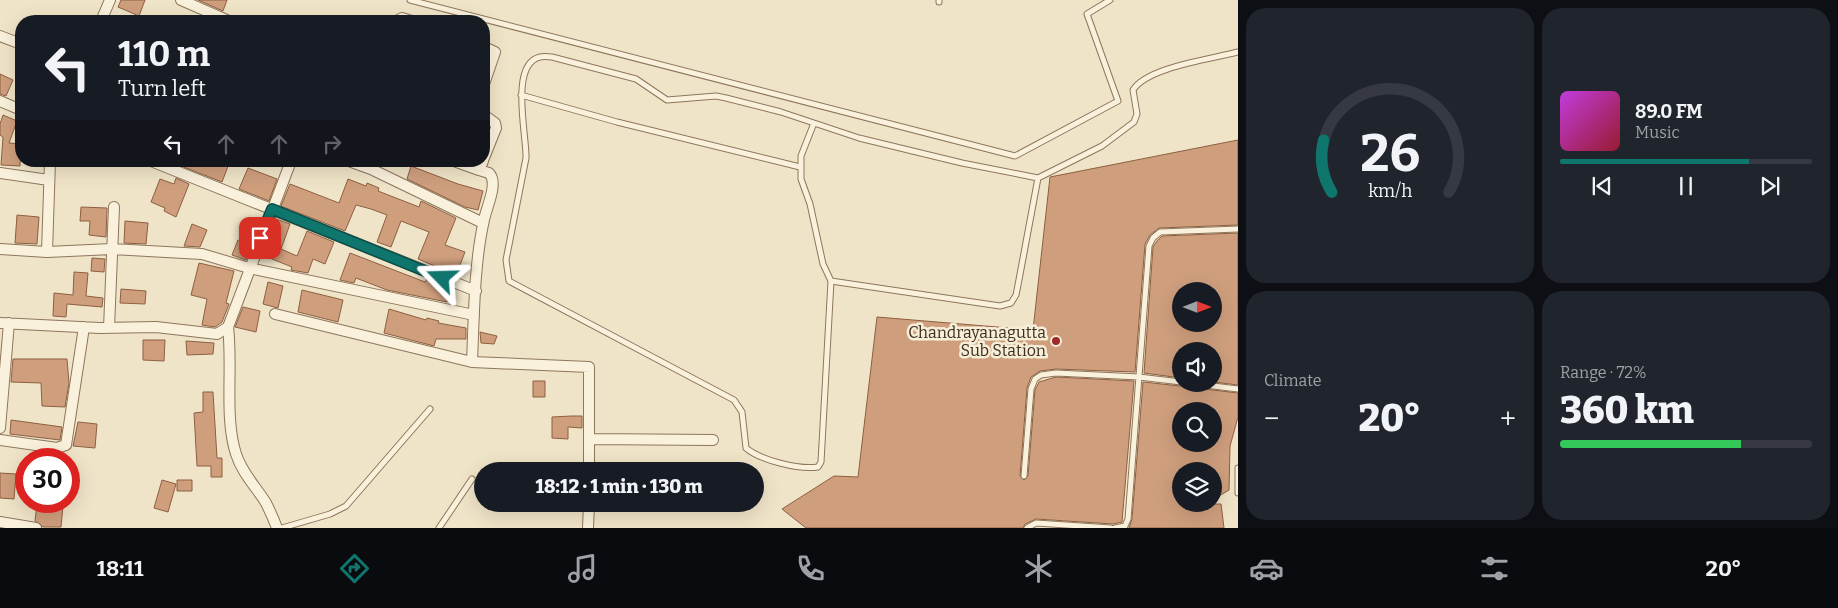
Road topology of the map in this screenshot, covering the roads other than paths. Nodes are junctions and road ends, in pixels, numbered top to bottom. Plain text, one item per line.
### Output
1 (110, 0) edge
2 (181, 0) edge
3 (410, 0) edge
4 (1110, 0) edge
5 (104, 15) edge
6 (215, 15) edge
7 (468, 15) edge
8 (490, 21) edge
9 (0, 36) edge
10 (15, 42) edge
11 (490, 50) edge
12 (1238, 52) edge
13 (490, 67) edge
14 (521, 95) junction
15 (0, 101) edge
16 (15, 107) edge
17 (490, 120) edge
18 (814, 123) junction
19 (490, 143) edge
20 (800, 166) junction
21 (50, 167) edge
22 (166, 167) edge
23 (289, 167) edge
24 (366, 167) edge
25 (485, 167) edge
26 (0, 174) edge
27 (1038, 178) junction
28 (49, 180) junction
29 (114, 207) dead end
30 (272, 209) junction
31 (483, 223) junction
32 (1238, 229) edge
33 (0, 249) edge
34 (112, 249) junction
35 (46, 252) junction
36 (249, 268) junction
37 (831, 281) junction
38 (476, 291) junction
39 (275, 314) dead end
40 (474, 315) junction
41 (5, 323) edge
42 (84, 327) junction
43 (228, 327) junction
44 (109, 328) junction
45 (472, 362) junction
46 (1139, 377) junction
47 (1172, 381) edge
48 (1222, 387) edge
49 (1238, 389) edge
50 (430, 408) dead end
51 (0, 428) edge
52 (0, 440) edge
53 (589, 440) junction
54 (713, 440) dead end
55 (589, 462) edge
56 (1238, 468) edge
57 (1024, 476) dead end
58 (472, 478) dead end
59 (1238, 493) edge
60 (589, 512) edge
61 (0, 522) edge
62 (36, 528) edge
63 (277, 528) edge
64 (282, 528) edge
65 (439, 528) edge
66 (588, 528) edge
67 (1026, 528) edge
68 (1113, 528) edge

1 - 5 street
2 - 6 street
3 - 7 lane
4 - 8 lane
9 - 10 street
11 - 13 street
12 - 27 lane
14 - 18 lane
14 - 20 lane
14 - 37 lane
15 - 16 street
17 - 19 street
18 - 20 lane
18 - 27 lane
20 - 37 lane
21 - 28 street
22 - 30 street
23 - 30 street
24 - 31 street
25 - 31 street
26 - 28 street
27 - 37 lane
28 - 35 street
29 - 34 street
30 - 36 street
30 - 38 street
31 - 38 street
32 - 46 lane
33 - 35 street
34 - 35 street
34 - 36 street
34 - 44 street
36 - 40 street
36 - 43 street
38 - 40 street
39 - 45 street
40 - 45 street
41 - 42 street
41 - 51 street
42 - 44 street
42 - 52 street
43 - 44 street
43 - 63 street
45 - 53 street
46 - 47 lane
46 - 57 lane
46 - 68 lane
48 - 49 lane
50 - 64 lane
53 - 54 street
53 - 55 street
56 - 59 lane
58 - 65 lane
60 - 66 street
61 - 62 street
67 - 68 lane

